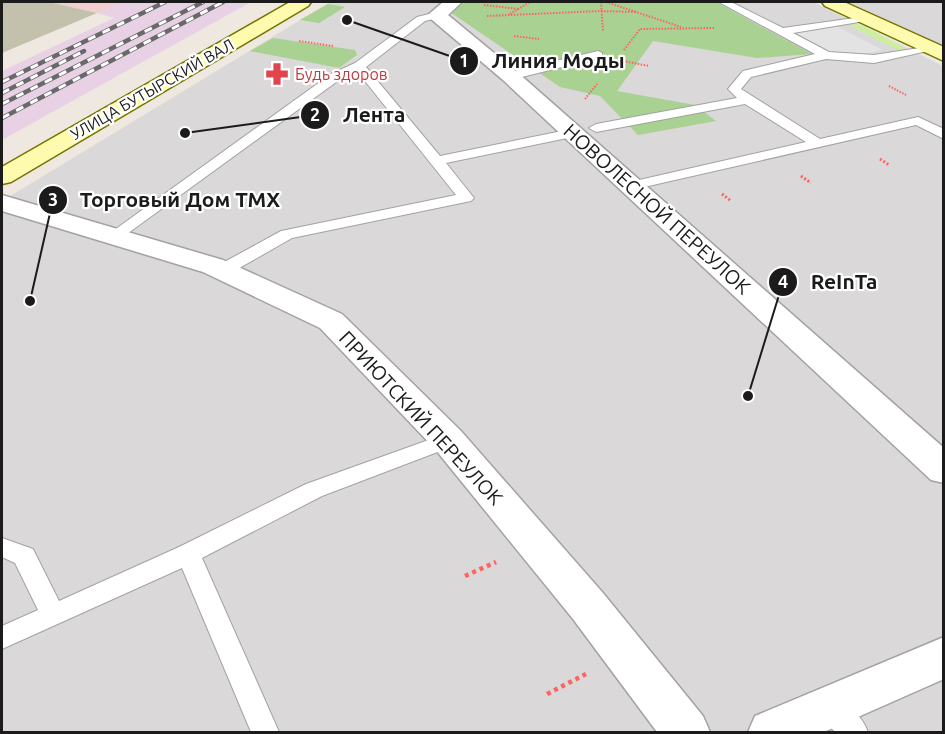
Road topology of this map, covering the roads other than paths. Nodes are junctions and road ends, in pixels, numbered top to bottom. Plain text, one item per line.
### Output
1 (303, 2) edge
2 (724, 2) edge
3 (831, 2) edge
4 (445, 8) edge
5 (865, 18) junction
6 (777, 30) junction
7 (935, 52) edge
8 (598, 55) dead end
9 (826, 55) junction
10 (359, 66) junction
11 (510, 76) junction
12 (747, 100) junction
13 (584, 130) junction
14 (944, 135) edge
15 (818, 144) junction
16 (437, 160) junction
17 (2, 177) edge
18 (631, 186) junction
19 (2, 203) edge
20 (114, 236) junction
21 (223, 270) junction
22 (448, 440) junction
23 (944, 470) edge
24 (2, 547) edge
25 (189, 554) junction
26 (53, 614) junction
27 (2, 638) edge
28 (944, 657) edge
29 (842, 720) edge
30 (265, 732) edge
31 (686, 732) edge
32 (772, 732) edge

1 - 17 street, УЛИЦА БУТЫРСКИЙ ВАЛ
2 - 6 lane
3 - 5 street
4 - 10 lane
4 - 11 street, НОВОЛЕСНОЙ ПЕРЕУЛОК
5 - 6 lane
5 - 7 street
6 - 9 lane
7 - 9 lane
8 - 11 lane
9 - 12 lane
10 - 16 lane
10 - 20 lane
11 - 13 street, НОВОЛЕСНОЙ ПЕРЕУЛОК
12 - 13 lane
12 - 15 lane
13 - 16 lane
13 - 18 street, НОВОЛЕСНОЙ ПЕРЕУЛОК
14 - 15 lane
15 - 18 lane
16 - 21 lane
18 - 23 street, НОВОЛЕСНОЙ ПЕРЕУЛОК
19 - 20 street, ПРИЮТСКИЙ ПЕРЕУЛОК
20 - 21 street, ПРИЮТСКИЙ ПЕРЕУЛОК
21 - 22 street, ПРИЮТСКИЙ ПЕРЕУЛОК
22 - 25 lane
22 - 31 street, ПРИЮТСКИЙ ПЕРЕУЛОК
24 - 26 lane
25 - 26 lane
25 - 30 lane
26 - 27 lane
28 - 29 street
29 - 32 street

